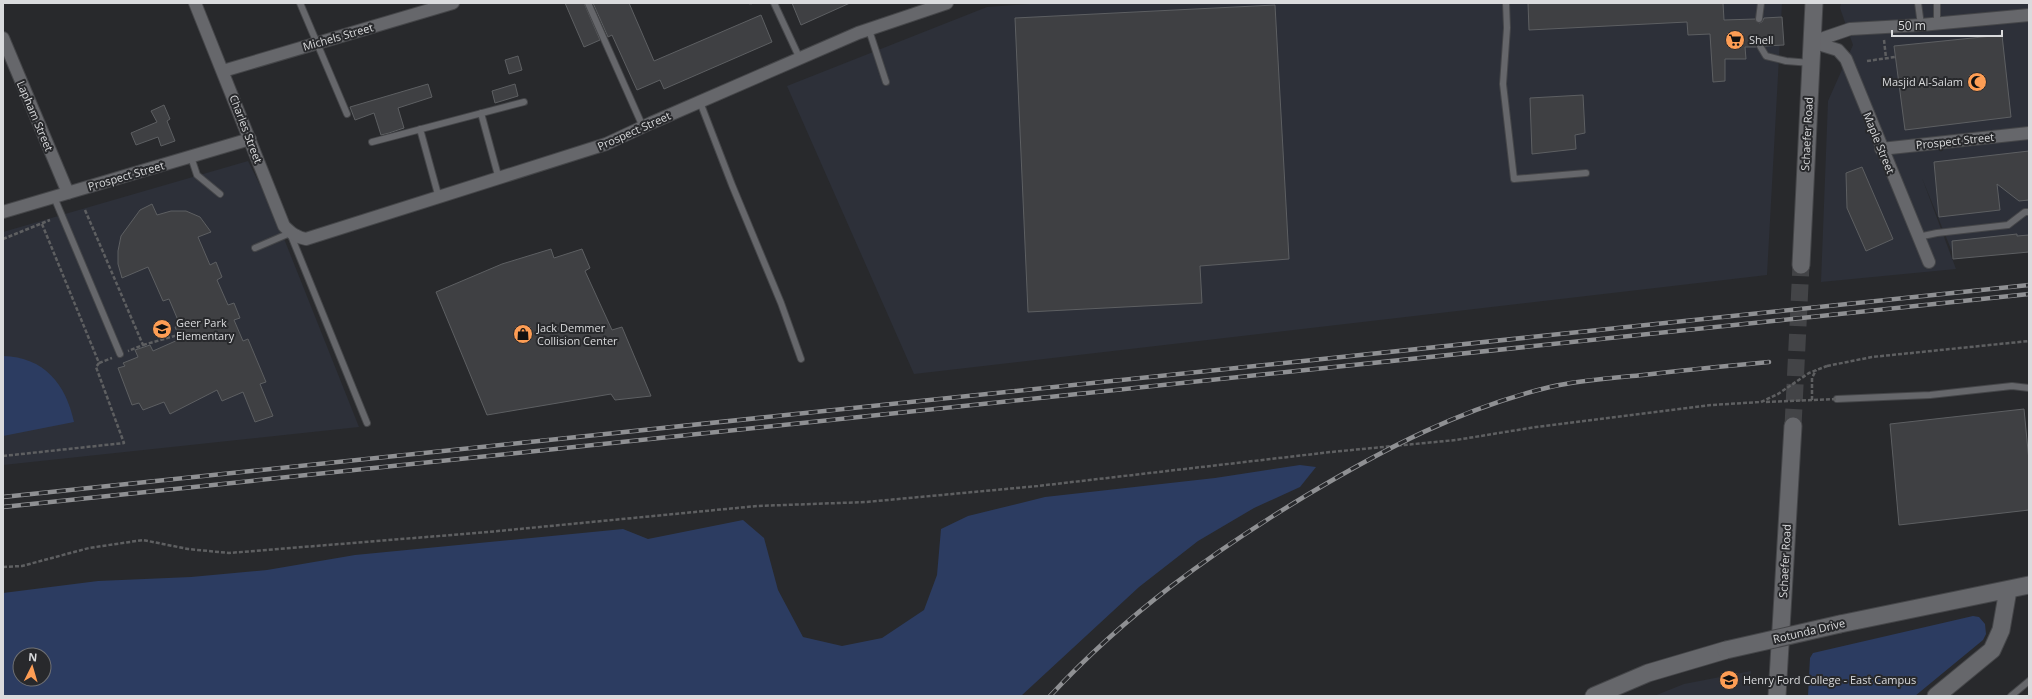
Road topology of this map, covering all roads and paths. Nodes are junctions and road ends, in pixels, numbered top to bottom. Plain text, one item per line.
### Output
1 (195, 3) edge
2 (300, 3) edge
3 (453, 3) edge
4 (588, 3) edge
5 (774, 3) edge
6 (948, 3) edge
7 (1506, 3) edge
8 (1761, 3) edge
9 (1814, 3) edge
10 (1918, 3) edge
11 (1937, 3) edge
12 (2029, 15) edge
13 (1759, 19) dead end
14 (1937, 24) junction
15 (1921, 25) junction
16 (869, 30) junction
17 (3, 38) edge
18 (1884, 40) dead end
19 (1812, 42) junction
20 (316, 43) junction
21 (1760, 46) dead end
22 (1895, 57) dead end
23 (1886, 58) junction
24 (800, 59) junction
25 (1867, 61) dead end
26 (1811, 63) junction
27 (223, 71) junction
28 (886, 82) dead end
29 (524, 102) dead end
30 (700, 102) junction
31 (481, 113) junction
32 (347, 114) dead end
33 (642, 127) junction
34 (420, 129) junction
35 (2029, 133) edge
36 (250, 139) junction
37 (372, 142) dead end
38 (1881, 149) junction
39 (191, 157) junction
40 (1586, 173) dead end
41 (499, 179) junction
42 (68, 193) junction
43 (220, 194) dead end
44 (54, 197) junction
45 (439, 198) junction
46 (85, 210) dead end
47 (3, 212) edge
48 (2029, 212) edge
49 (50, 220) dead end
50 (42, 224) junction
51 (290, 233) junction
52 (1918, 237) junction
53 (3, 239) edge
54 (255, 248) dead end
55 (1929, 262) dead end
56 (1801, 265) tunnel mouth
57 (178, 335) dead end
58 (2029, 341) edge
59 (143, 345) junction
60 (120, 354) junction
61 (801, 359) dead end
62 (99, 363) junction
63 (1816, 370) junction
64 (2029, 388) edge
65 (1837, 398) joint
66 (1812, 400) junction
67 (1761, 402) junction
68 (367, 423) dead end
69 (1793, 426) tunnel mouth
70 (3, 456) edge
71 (3, 567) edge
72 (2029, 585) edge
73 (2008, 590) junction
74 (2029, 681) edge
75 (1594, 696) edge
76 (1777, 696) edge
77 (1936, 696) edge
78 (2011, 696) edge

1 - 27 street, Charles Street
2 - 20 lane
3 - 20 street, Michels Street
4 - 33 lane
5 - 24 lane
6 - 16 street, Prospect Street
7 - 40 lane
8 - 13 lane
9 - 19 main road, Schaefer Road
10 - 15 lane
11 - 14 lane
12 - 14 street
14 - 15 street
15 - 19 street
16 - 24 street, Prospect Street
16 - 28 lane
17 - 42 street, Lapham Street
18 - 23 path
19 - 26 main road, Schaefer Road
19 - 38 street, Maple Street
20 - 27 street, Michels Street
20 - 32 lane
21 - 26 lane
22 - 23 path
23 - 25 path
24 - 30 street, Prospect Street
26 - 56 main road, Schaefer Road
27 - 36 street, Charles Street
29 - 31 lane
30 - 33 street, Prospect Street
30 - 61 lane
31 - 34 lane
31 - 41 lane
33 - 41 street, Prospect Street
34 - 37 lane
34 - 45 lane
35 - 38 street, Prospect Street
36 - 39 street, Prospect Street
36 - 51 street, Charles Street
38 - 52 street, Maple Street
39 - 42 street, Prospect Street
39 - 43 lane
41 - 45 street, Prospect Street
42 - 44 street, Prospect Street
44 - 47 street, Prospect Street
44 - 60 lane
45 - 51 street, Prospect Street
46 - 59 path
48 - 52 lane
49 - 50 path
50 - 53 path
50 - 62 path
51 - 54 lane
51 - 68 lane
52 - 55 street, Maple Street
57 - 59 path
58 - 63 path, bridge
59 - 60 path
60 - 62 path
62 - 70 path
63 - 66 path
63 - 67 path, bridge
64 - 65 lane
65 - 66 path, bridge
66 - 67 path, bridge
67 - 71 path
69 - 76 main road, Schaefer Road
72 - 73 main road, Rotunda Drive
73 - 75 main road, Rotunda Drive, bridge
73 - 77 main road
74 - 78 lane

